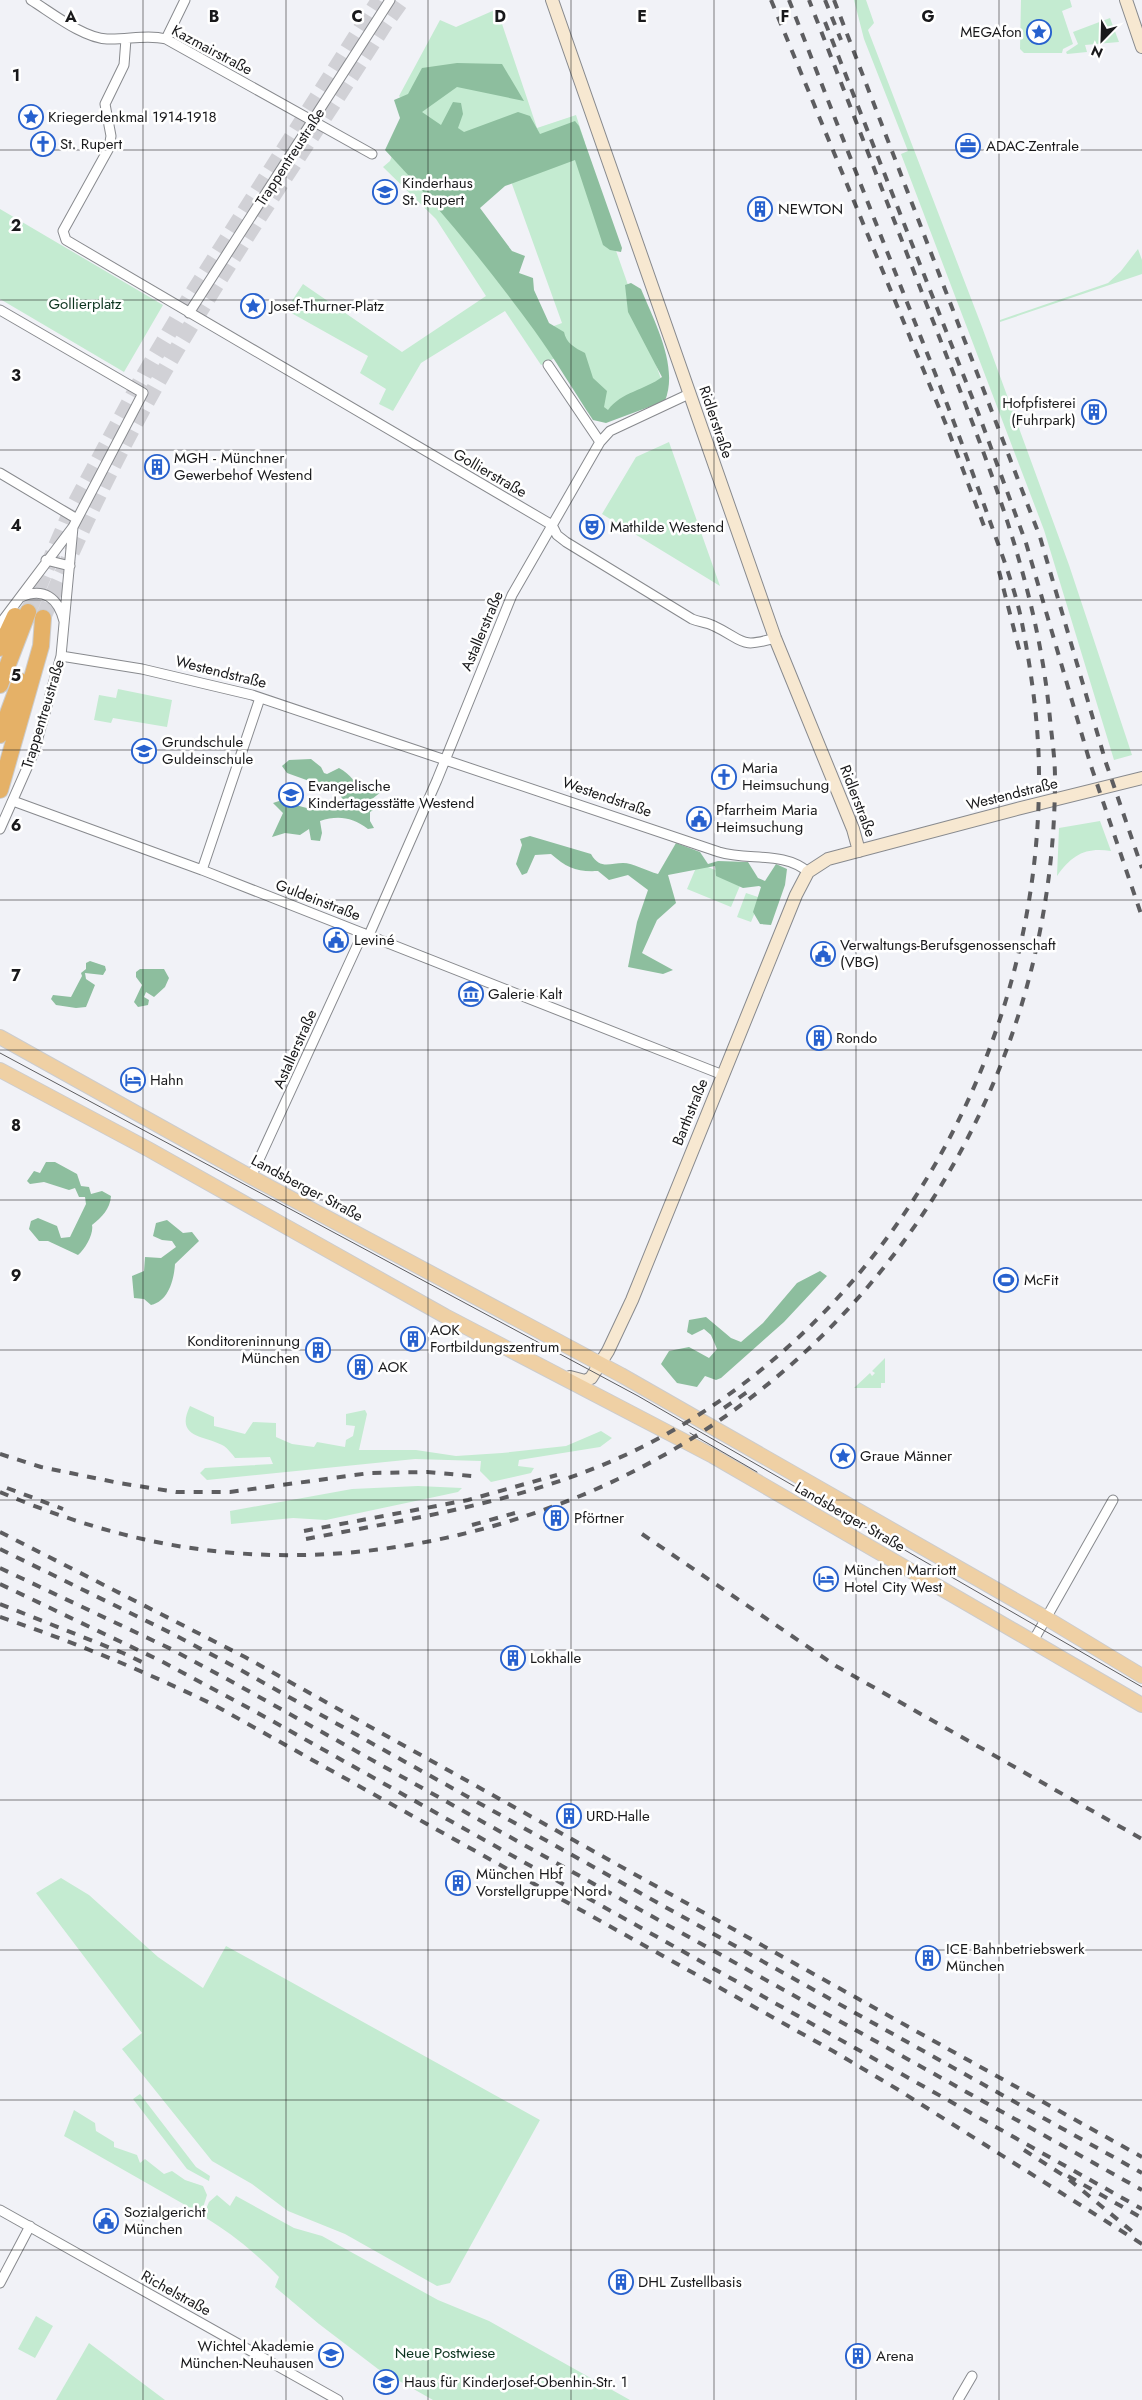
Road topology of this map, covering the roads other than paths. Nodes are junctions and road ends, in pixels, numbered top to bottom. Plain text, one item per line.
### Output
1 (31, 0) edge
2 (185, 0) edge
3 (390, 0) edge
4 (552, 0) edge
5 (1126, 0) edge
6 (126, 38) junction
7 (166, 40) junction
8 (1142, 47) edge
9 (314, 122) junction
10 (372, 154) dead end
11 (0, 310) edge
12 (189, 314) junction
13 (548, 365) dead end
14 (689, 394) junction
15 (600, 442) junction
16 (0, 473) edge
17 (75, 523) junction
18 (552, 525) junction
19 (46, 560) junction
20 (70, 566) junction
21 (20, 598) junction
22 (28, 615) junction
23 (0, 624) edge
24 (64, 624) junction
25 (775, 638) junction
26 (0, 648) edge
27 (61, 656) junction
28 (0, 685) edge
29 (260, 698) junction
30 (0, 735) edge
31 (446, 760) junction
32 (1142, 778) edge
33 (0, 790) edge
34 (13, 801) junction
35 (0, 829) edge
36 (859, 851) junction
37 (202, 870) junction
38 (808, 872) junction
39 (366, 934) junction
40 (0, 1037) edge
41 (0, 1070) edge
42 (723, 1075) junction
43 (252, 1178) junction
44 (601, 1364) junction
45 (537, 1366) junction
46 (1113, 1500) dead end
47 (1046, 1618) junction
48 (1032, 1643) junction
49 (1142, 1676) edge
50 (1142, 1705) edge
51 (0, 2210) edge
52 (30, 2226) junction
53 (0, 2283) edge
54 (972, 2376) dead end
55 (338, 2400) edge
56 (958, 2400) edge

1 - 6 street, Kazmairstraße
2 - 7 street
3 - 9 street, Trappentreustraße
4 - 14 street, Ridlerstraße
5 - 8 street
6 - 7 street, Kazmairstraße
6 - 12 street
7 - 9 street, Kazmairstraße
9 - 10 street, Kazmairstraße
9 - 12 street, Trappentreustraße
11 - 17 street, Trappentreustraße
12 - 18 street, Gollierstraße
13 - 15 street
14 - 15 street, Astallerstraße
14 - 25 street, Ridlerstraße
15 - 18 street, Astallerstraße
16 - 17 street
17 - 19 street, Trappentreustraße
17 - 20 street, Trappentreustraße
18 - 25 street, Gollierstraße
18 - 31 street, Astallerstraße
19 - 20 street
19 - 21 street, Trappentreustraße
20 - 24 street, Trappentreustraße
21 - 23 street, Trappentreustraße
21 - 24 street
22 - 26 highway
22 - 28 highway
22 - 30 highway, Trappentreustraße
22 - 33 highway
24 - 27 street, Trappentreustraße
25 - 36 street, Ridlerstraße
27 - 29 street, Westendstraße
27 - 34 street, Trappentreustraße
29 - 31 street, Westendstraße
29 - 37 street
31 - 38 street, Westendstraße
31 - 39 street, Astallerstraße
32 - 36 street, Westendstraße
34 - 35 street, Trappentreustraße
34 - 37 street, Guldeinstraße
36 - 38 street, Westendstraße
37 - 39 street, Guldeinstraße
38 - 42 street, Barthstraße
39 - 42 street, Guldeinstraße
39 - 43 street, Astallerstraße
40 - 43 main road, Landsberger Straße
41 - 45 main road, Landsberger Straße
42 - 44 street, Barthstraße
43 - 44 main road, Landsberger Straße
44 - 45 street, Landsberger Straße
44 - 47 main road, Landsberger Straße
45 - 48 main road, Landsberger Straße
46 - 47 street
47 - 48 street
47 - 49 main road, Landsberger Straße
48 - 50 main road, Landsberger Straße
51 - 52 street, Richelstraße
52 - 53 street
52 - 55 street, Richelstraße
54 - 56 street

